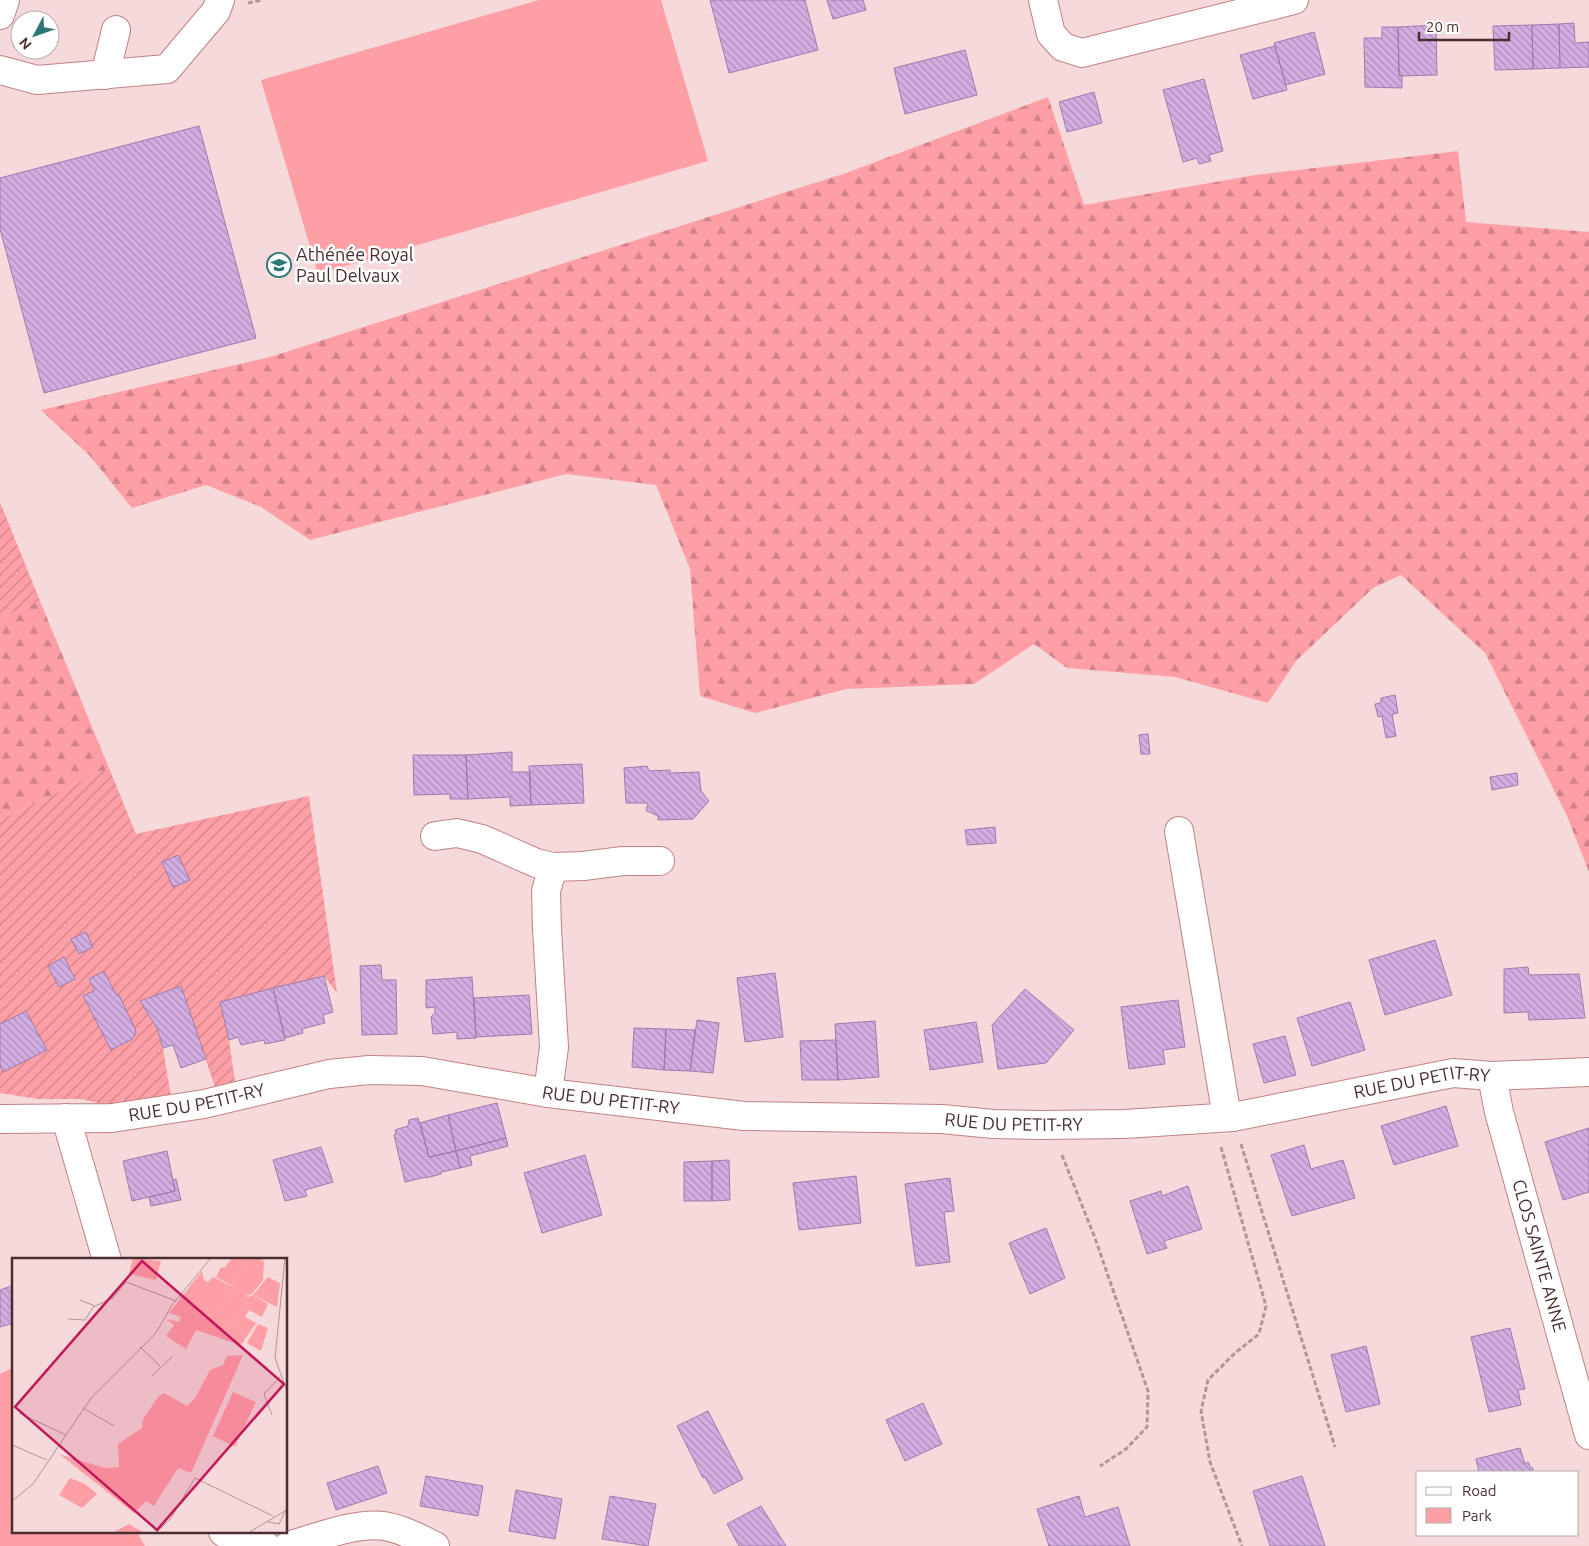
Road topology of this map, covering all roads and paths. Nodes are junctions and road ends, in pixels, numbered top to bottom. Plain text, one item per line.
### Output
1 (5, 0) edge
2 (220, 0) edge
3 (1043, 0) edge
4 (1294, 0) edge
5 (0, 15) edge
6 (116, 30) dead end
7 (0, 70) edge
8 (105, 75) junction
9 (1178, 831) dead end
10 (435, 836) dead end
11 (660, 861) dead end
12 (553, 867) junction
13 (1589, 1072) edge
14 (1492, 1076) junction
15 (548, 1093) junction
16 (1230, 1117) junction
17 (66, 1118) junction
18 (0, 1119) edge
19 (1041, 1125) junction
20 (1229, 1174) dead end
21 (106, 1258) edge
22 (1589, 1435) edge
23 (1336, 1447) dead end
24 (1100, 1466) dead end
25 (226, 1534) edge
26 (266, 1546) edge
27 (288, 1546) edge
28 (435, 1546) edge
29 (1242, 1546) edge

1 - 5 street
2 - 8 street
3 - 4 street
6 - 8 street
7 - 8 street
9 - 16 street
10 - 12 street
11 - 12 street
12 - 15 street
13 - 14 street, RUE DU PETIT-RY
14 - 16 street, RUE DU PETIT-RY
14 - 22 street, CLOS SAINTE ANNE
15 - 17 street, RUE DU PETIT-RY
15 - 19 street, RUE DU PETIT-RY
16 - 19 street, RUE DU PETIT-RY
16 - 23 path
17 - 18 street, RUE DU PETIT-RY
17 - 21 street
19 - 24 path
20 - 29 path
25 - 26 street
27 - 28 street

